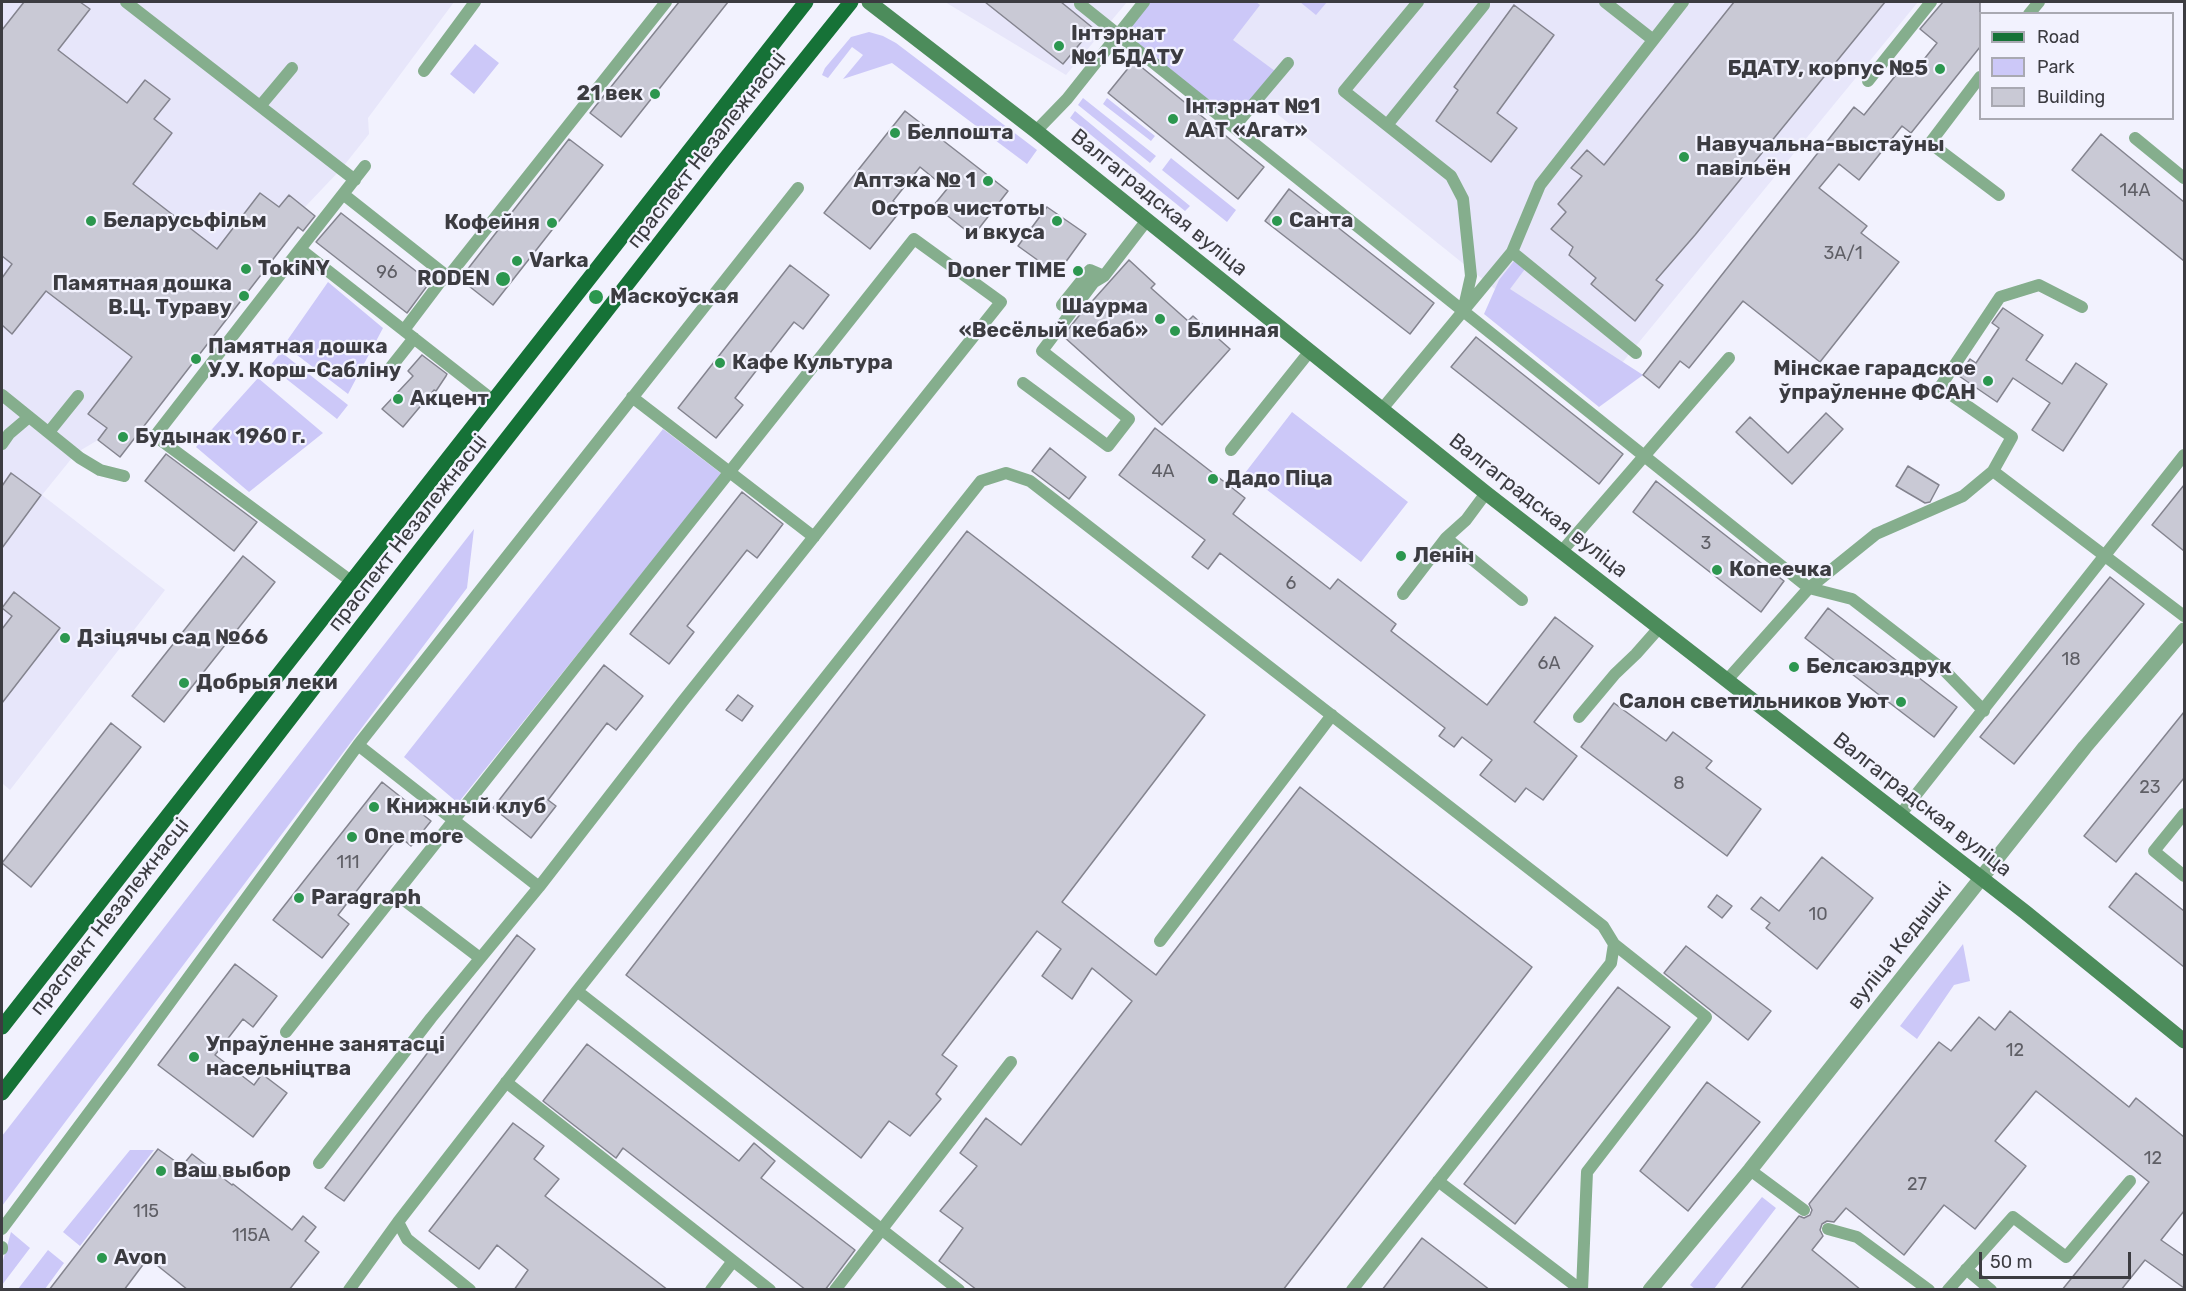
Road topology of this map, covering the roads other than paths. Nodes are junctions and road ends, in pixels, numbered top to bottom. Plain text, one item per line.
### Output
1 (126, 2) edge
2 (475, 2) edge
3 (666, 2) edge
4 (806, 2) edge
5 (851, 2) edge
6 (869, 2) edge
7 (1082, 2) edge
8 (1144, 2) edge
9 (1418, 2) edge
10 (1484, 2) edge
11 (1683, 2) edge
12 (1931, 2) edge
13 (1612, 3) edge
14 (1117, 34) junction
15 (1652, 39) junction
16 (1288, 63) dead end
17 (292, 69) dead end
18 (424, 71) dead end
19 (1979, 78) edge
20 (1868, 81) dead end
21 (261, 105) junction
22 (1387, 125) junction
23 (1234, 127) junction
24 (1036, 131) junction
25 (2135, 138) dead end
26 (365, 166) dead end
27 (2184, 178) edge
28 (354, 180) junction
29 (798, 188) dead end
30 (343, 194) junction
31 (1999, 195) dead end
32 (1147, 220) junction
33 (300, 249) junction
34 (1512, 252) junction
35 (1104, 276) junction
36 (448, 277) junction
37 (1062, 305) dead end
38 (2082, 307) dead end
39 (1463, 311) junction
40 (404, 330) junction
41 (414, 338) junction
42 (1310, 351) junction
43 (1636, 353) dead end
44 (1729, 358) dead end
45 (391, 367) dead end
46 (1023, 383) dead end
47 (2, 395) edge
48 (78, 396) dead end
49 (632, 397) junction
50 (494, 400) junction
51 (1382, 409) junction
52 (29, 417) junction
53 (49, 432) junction
54 (2, 444) edge
55 (1231, 450) dead end
56 (2184, 455) edge
57 (1645, 456) junction
58 (1993, 471) junction
59 (731, 472) junction
60 (124, 476) dead end
61 (1486, 494) junction
62 (814, 537) junction
63 (1446, 538) junction
64 (1562, 551) junction
65 (2104, 556) junction
66 (351, 581) junction
67 (1809, 588) junction
68 (1403, 594) dead end
69 (1522, 600) dead end
70 (2184, 616) edge
71 (1659, 628) junction
72 (2184, 630) edge
73 (1727, 680) junction
74 (1984, 711) junction
75 (1332, 715) junction
76 (1580, 717) dead end
77 (358, 745) junction
78 (2184, 814) edge
79 (1900, 815) junction
80 (455, 821) junction
81 (2184, 876) edge
82 (1980, 878) junction
83 (539, 887) junction
84 (396, 894) junction
85 (1160, 941) dead end
86 (1614, 944) junction
87 (480, 958) junction
88 (577, 991) junction
89 (2, 1027) edge
90 (286, 1032) dead end
91 (2184, 1041) edge
92 (1011, 1062) dead end
93 (506, 1082) junction
94 (2, 1093) edge
95 (319, 1163) dead end
96 (1750, 1170) junction
97 (1438, 1181) junction
98 (2130, 1181) dead end
99 (1804, 1210) dead end
100 (398, 1222) junction
101 (2, 1229) edge
102 (882, 1229) junction
103 (1828, 1229) dead end
104 (733, 1261) junction
105 (1966, 1269) junction
106 (349, 1290) edge
107 (470, 1290) edge
108 (711, 1290) edge
109 (770, 1290) edge
110 (835, 1290) edge
111 (959, 1290) edge
112 (1352, 1290) edge
113 (1581, 1290) edge
114 (1650, 1290) edge
115 (1929, 1290) edge
116 (1948, 1290) edge
117 (1991, 1290) edge

1 - 21 lane
2 - 18 lane
3 - 36 lane
4 - 50 main road, праспект Незалежнасці
5 - 94 main road, праспект Незалежнасці
6 - 24 main road, Валгаградская вуліца
7 - 14 lane
8 - 14 lane
9 - 22 lane
10 - 22 lane
11 - 15 lane
12 - 20 lane
13 - 15 lane
14 - 23 lane
14 - 24 lane
15 - 34 lane
16 - 23 lane
17 - 21 lane
19 - 31 lane
21 - 28 lane
22 - 39 lane
23 - 39 lane
24 - 32 main road, Валгаградская вуліца
25 - 27 lane
26 - 28 lane
28 - 30 lane
29 - 49 lane
30 - 33 lane
30 - 36 lane
32 - 35 lane
32 - 42 main road, Валгаградская вуліца
33 - 40 lane
33 - 66 lane
34 - 39 lane
34 - 43 lane
35 - 37 lane
35 - 46 lane
36 - 40 lane
38 - 58 lane
39 - 51 lane
39 - 57 lane
40 - 41 lane
41 - 45 lane
41 - 50 lane
42 - 51 main road, Валгаградская вуліца
42 - 55 lane
44 - 57 lane
47 - 52 lane
48 - 53 lane
49 - 59 lane
49 - 77 lane
50 - 66 main road, праспект Незалежнасці
51 - 61 main road, Валгаградская вуліца
52 - 53 lane
52 - 54 lane
53 - 60 lane
56 - 65 lane
57 - 64 lane
57 - 67 lane
58 - 65 lane
58 - 67 lane
59 - 62 lane
59 - 62 lane
59 - 80 lane
61 - 63 lane
61 - 64 main road, Валгаградская вуліца
62 - 83 lane
63 - 68 lane
63 - 69 lane
64 - 71 main road, Валгаградская вуліца
65 - 70 lane
65 - 74 lane
66 - 89 main road, праспект Незалежнасці
67 - 73 lane
67 - 74 lane
71 - 73 main road, Валгаградская вуліца
71 - 76 lane
72 - 82 street, вуліца Кедышкі
73 - 79 main road, Валгаградская вуліца
74 - 79 lane
75 - 85 lane
75 - 86 lane
75 - 88 lane
77 - 80 lane
77 - 101 lane
78 - 81 lane
79 - 82 main road, Валгаградская вуліца
80 - 83 lane
80 - 84 lane
82 - 91 main road, Валгаградская вуліца
82 - 96 street, вуліца Кедышкі
83 - 87 lane
84 - 87 lane
84 - 90 lane
86 - 97 lane
86 - 113 lane
87 - 95 lane
88 - 93 lane
88 - 102 lane
92 - 102 lane
93 - 100 lane
93 - 104 lane
96 - 99 lane
96 - 114 street, вуліца Кедышкі
97 - 112 lane
97 - 113 lane
98 - 105 lane
100 - 106 lane
100 - 107 lane
102 - 110 lane
102 - 111 lane
103 - 115 lane
104 - 108 lane
104 - 109 lane
105 - 116 lane
105 - 117 lane

